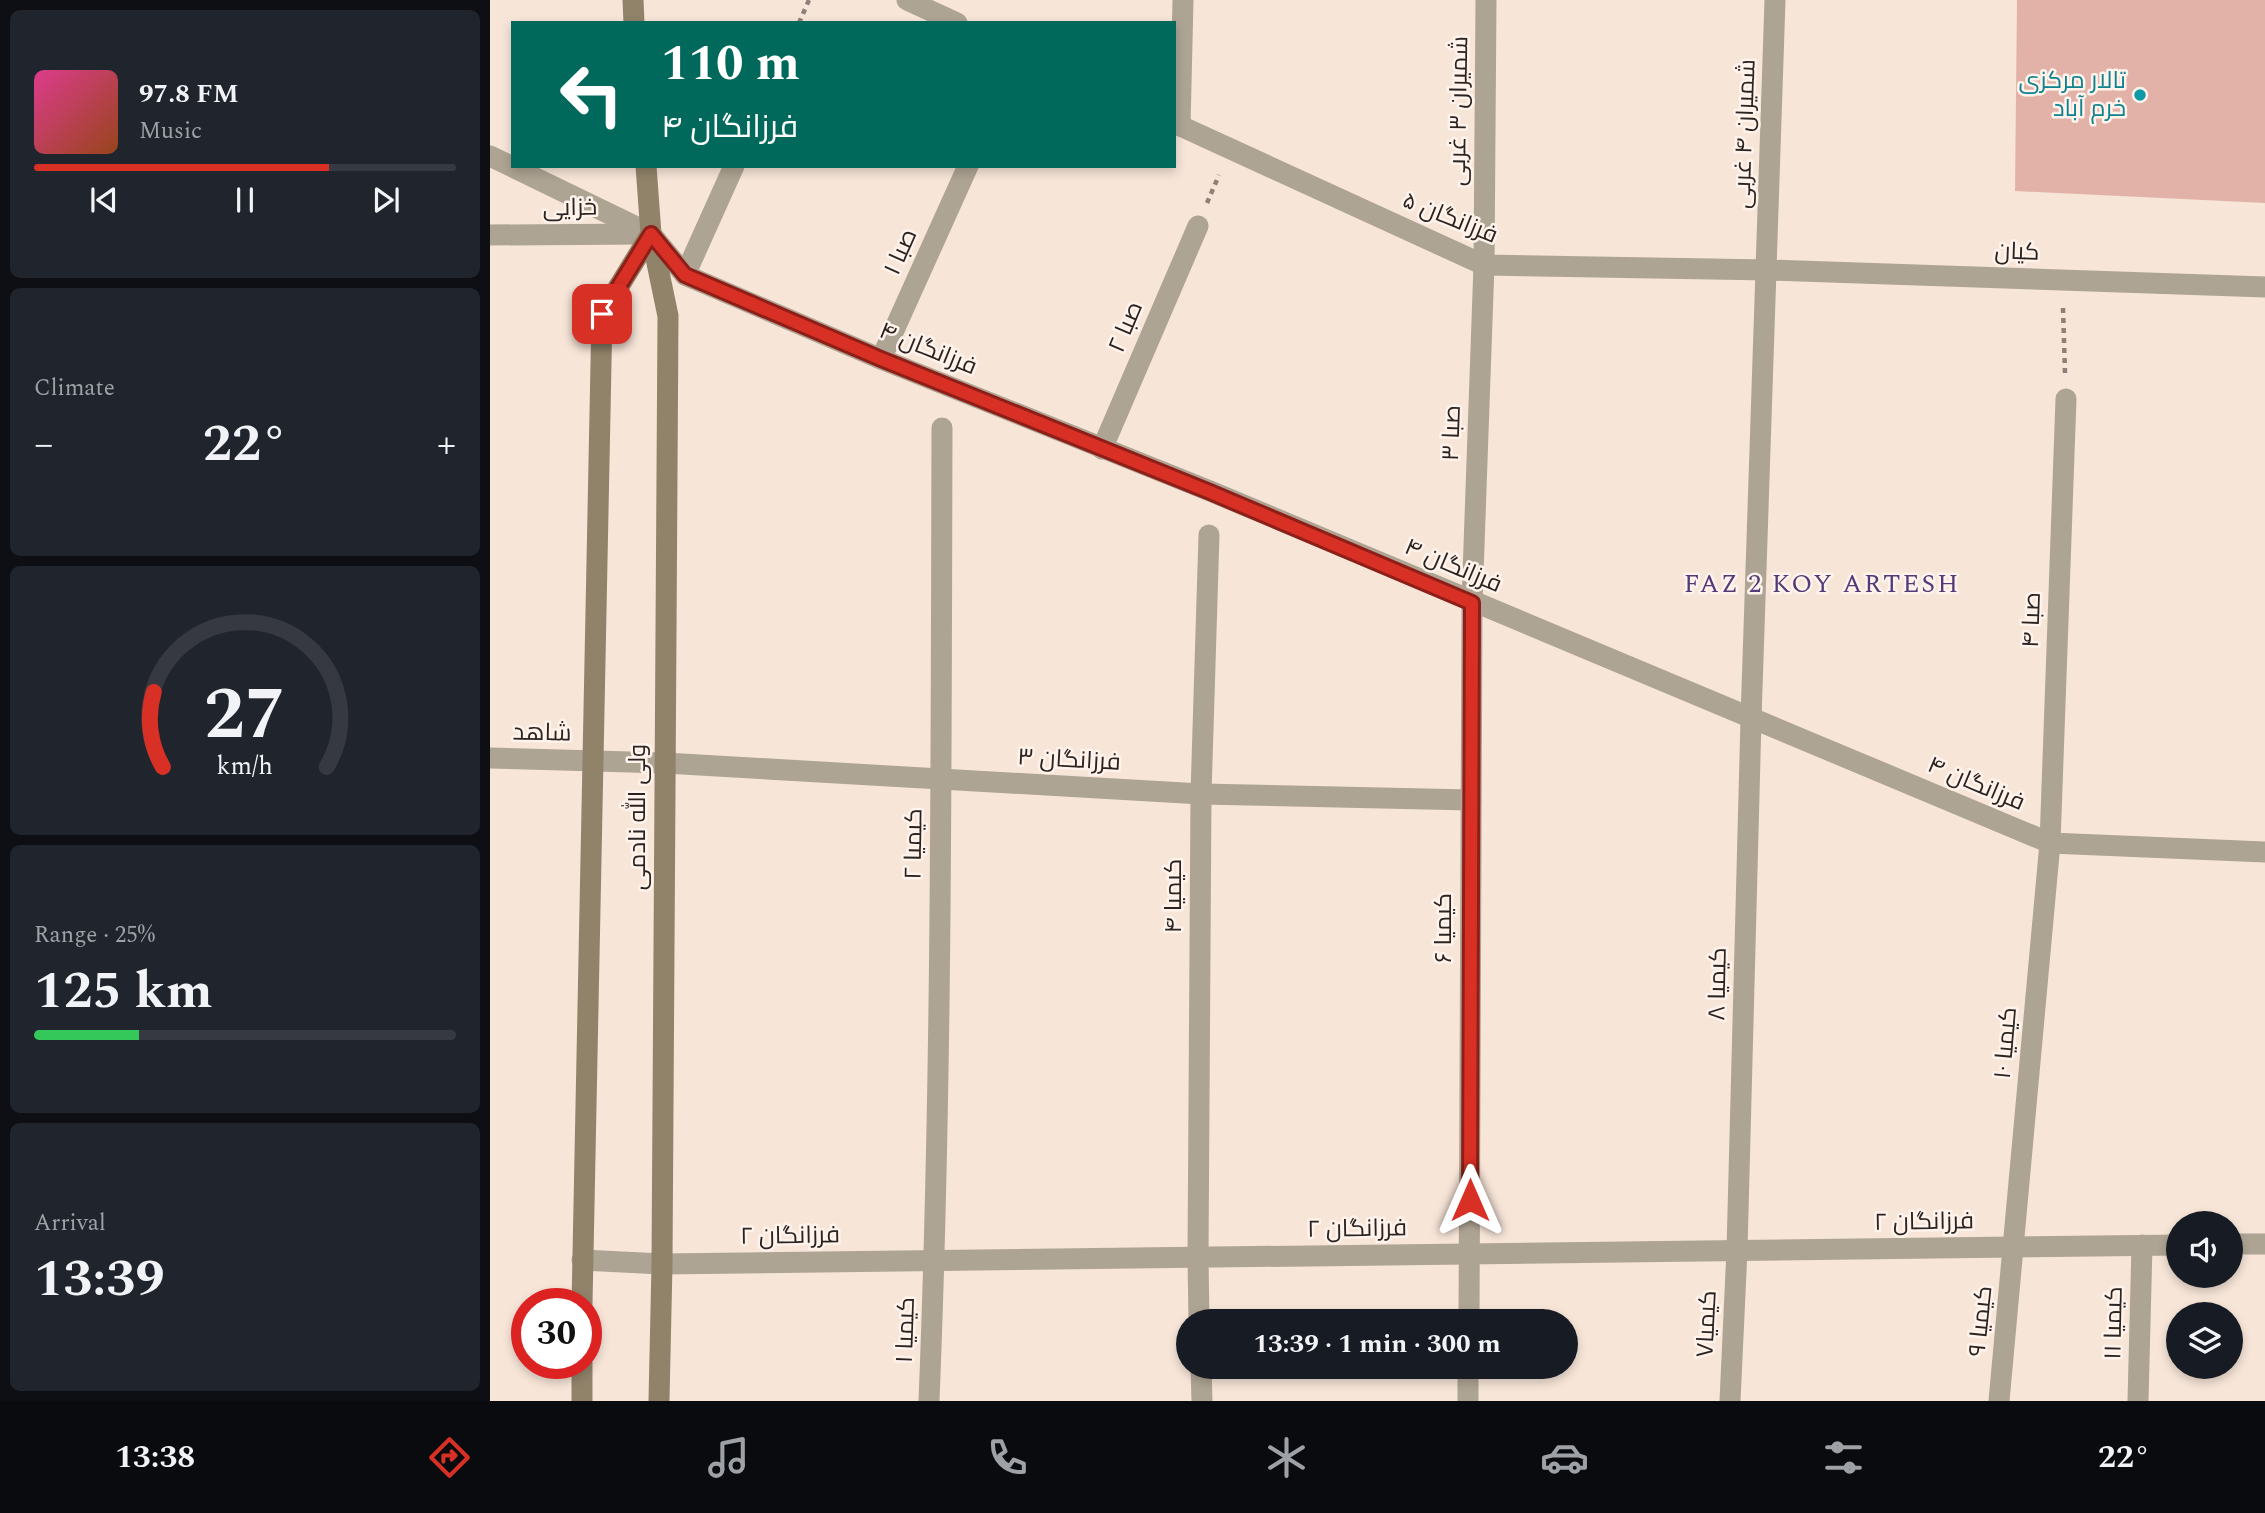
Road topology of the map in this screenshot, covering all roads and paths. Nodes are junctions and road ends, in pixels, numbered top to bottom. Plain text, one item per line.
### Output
1 (633, 0) edge
2 (809, 0) edge
3 (907, 0) edge
4 (1183, 0) edge
5 (1486, 0) edge
6 (1776, 0) edge
7 (635, 21) edge
8 (800, 21) edge
9 (953, 21) edge
10 (1177, 125) edge
11 (1230, 148) junction
12 (490, 156) edge
13 (511, 166) edge
14 (515, 168) edge
15 (646, 168) edge
16 (733, 168) edge
17 (967, 168) edge
18 (1198, 226) joint
19 (651, 234) junction
20 (490, 235) edge
21 (1484, 265) junction
22 (1768, 270) junction
23 (685, 275) junction
24 (2062, 280) junction
25 (2265, 287) edge
26 (881, 359) junction
27 (2066, 399) joint
28 (942, 428) dead end
29 (1102, 449) junction
30 (1209, 535) dead end
31 (1472, 603) junction
32 (1751, 719) junction
33 (490, 758) edge
34 (593, 760) junction
35 (665, 763) junction
36 (942, 779) junction
37 (1201, 794) junction
38 (1471, 800) junction
39 (2050, 843) junction
40 (2265, 852) edge
41 (2243, 1244) edge
42 (2265, 1244) edge
43 (2142, 1245) junction
44 (2166, 1245) edge
45 (2015, 1247) junction
46 (1737, 1250) junction
47 (1469, 1254) junction
48 (1198, 1257) junction
49 (582, 1260) junction
50 (934, 1261) junction
51 (662, 1264) junction
52 (582, 1288) edge
53 (1199, 1309) edge
54 (1469, 1309) edge
55 (582, 1379) edge
56 (1201, 1379) edge
57 (1468, 1379) edge
58 (582, 1401) edge
59 (659, 1401) edge
60 (929, 1401) edge
61 (1202, 1401) edge
62 (1468, 1401) edge
63 (1730, 1401) edge
64 (1999, 1401) edge
65 (2138, 1401) edge

1 - 7 street
2 - 8 path
3 - 9 street
4 - 10 street
5 - 21 street, شمیران ۳ غربی
6 - 22 street, شمیران ۴ غربی
10 - 11 street, فرزانگان ۵
11 - 18 path
11 - 21 street, فرزانگان ۵
12 - 13 street
14 - 19 street
15 - 19 street, ولی الله نادمی
16 - 23 street
17 - 26 street, صبا ۱
18 - 29 street, صبا ۲
19 - 20 street, خزایی
19 - 23 street, فرزانگان ۴
19 - 34 street, ولی الله نادمی
19 - 35 street, ولی الله نادمی
21 - 22 street, فرزانگان ۵
21 - 31 street, صبا ۳
22 - 24 street, کیان
22 - 32 street, شمیران ۴ غربی
23 - 26 street, فرزانگان ۴
24 - 25 street, کیان
24 - 27 path
26 - 29 street, فرزانگان ۴
27 - 39 street, صبا ۴
28 - 36 street, کیمیا ۲
29 - 31 street, فرزانگان ۴
30 - 37 street, کیمیا ۴
31 - 32 street, فرزانگان ۴
31 - 38 street, کیمیا ۶
32 - 39 street, فرزانگان ۴
32 - 46 street, کیمیا ۸
33 - 34 street, شاهد
34 - 35 street, شاهد
34 - 49 street, ولی الله نادمی
35 - 36 street, فرزانگان ۳
35 - 51 street, ولی الله نادمی
36 - 37 street, فرزانگان ۳
36 - 50 street, کیمیا ۲
37 - 38 street, فرزانگان ۳
37 - 48 street, کیمیا ۴
38 - 47 street, کیمیا ۶
39 - 40 street, فرزانگان ۴
39 - 45 street, کیمیا ۱۰
41 - 42 street
43 - 44 street, فرزانگان ۲
43 - 45 street, فرزانگان ۲
43 - 65 street, کیمیا ۱۱
45 - 46 street, فرزانگان ۲
45 - 64 street, کیمیا ۹
46 - 47 street, فرزانگان ۲
46 - 63 street, کیمیا۷
47 - 48 street, فرزانگان ۲
47 - 54 street, کیمیا ۶
48 - 50 street, فرزانگان ۲
48 - 53 street, کیمیا ۴
49 - 51 street, فرزانگان ۲
49 - 52 street, ولی الله نادمی
50 - 51 street, فرزانگان ۲
50 - 60 street, کیمیا ۱
51 - 59 street, ولی الله نادمی
55 - 58 street
56 - 61 street
57 - 62 street

